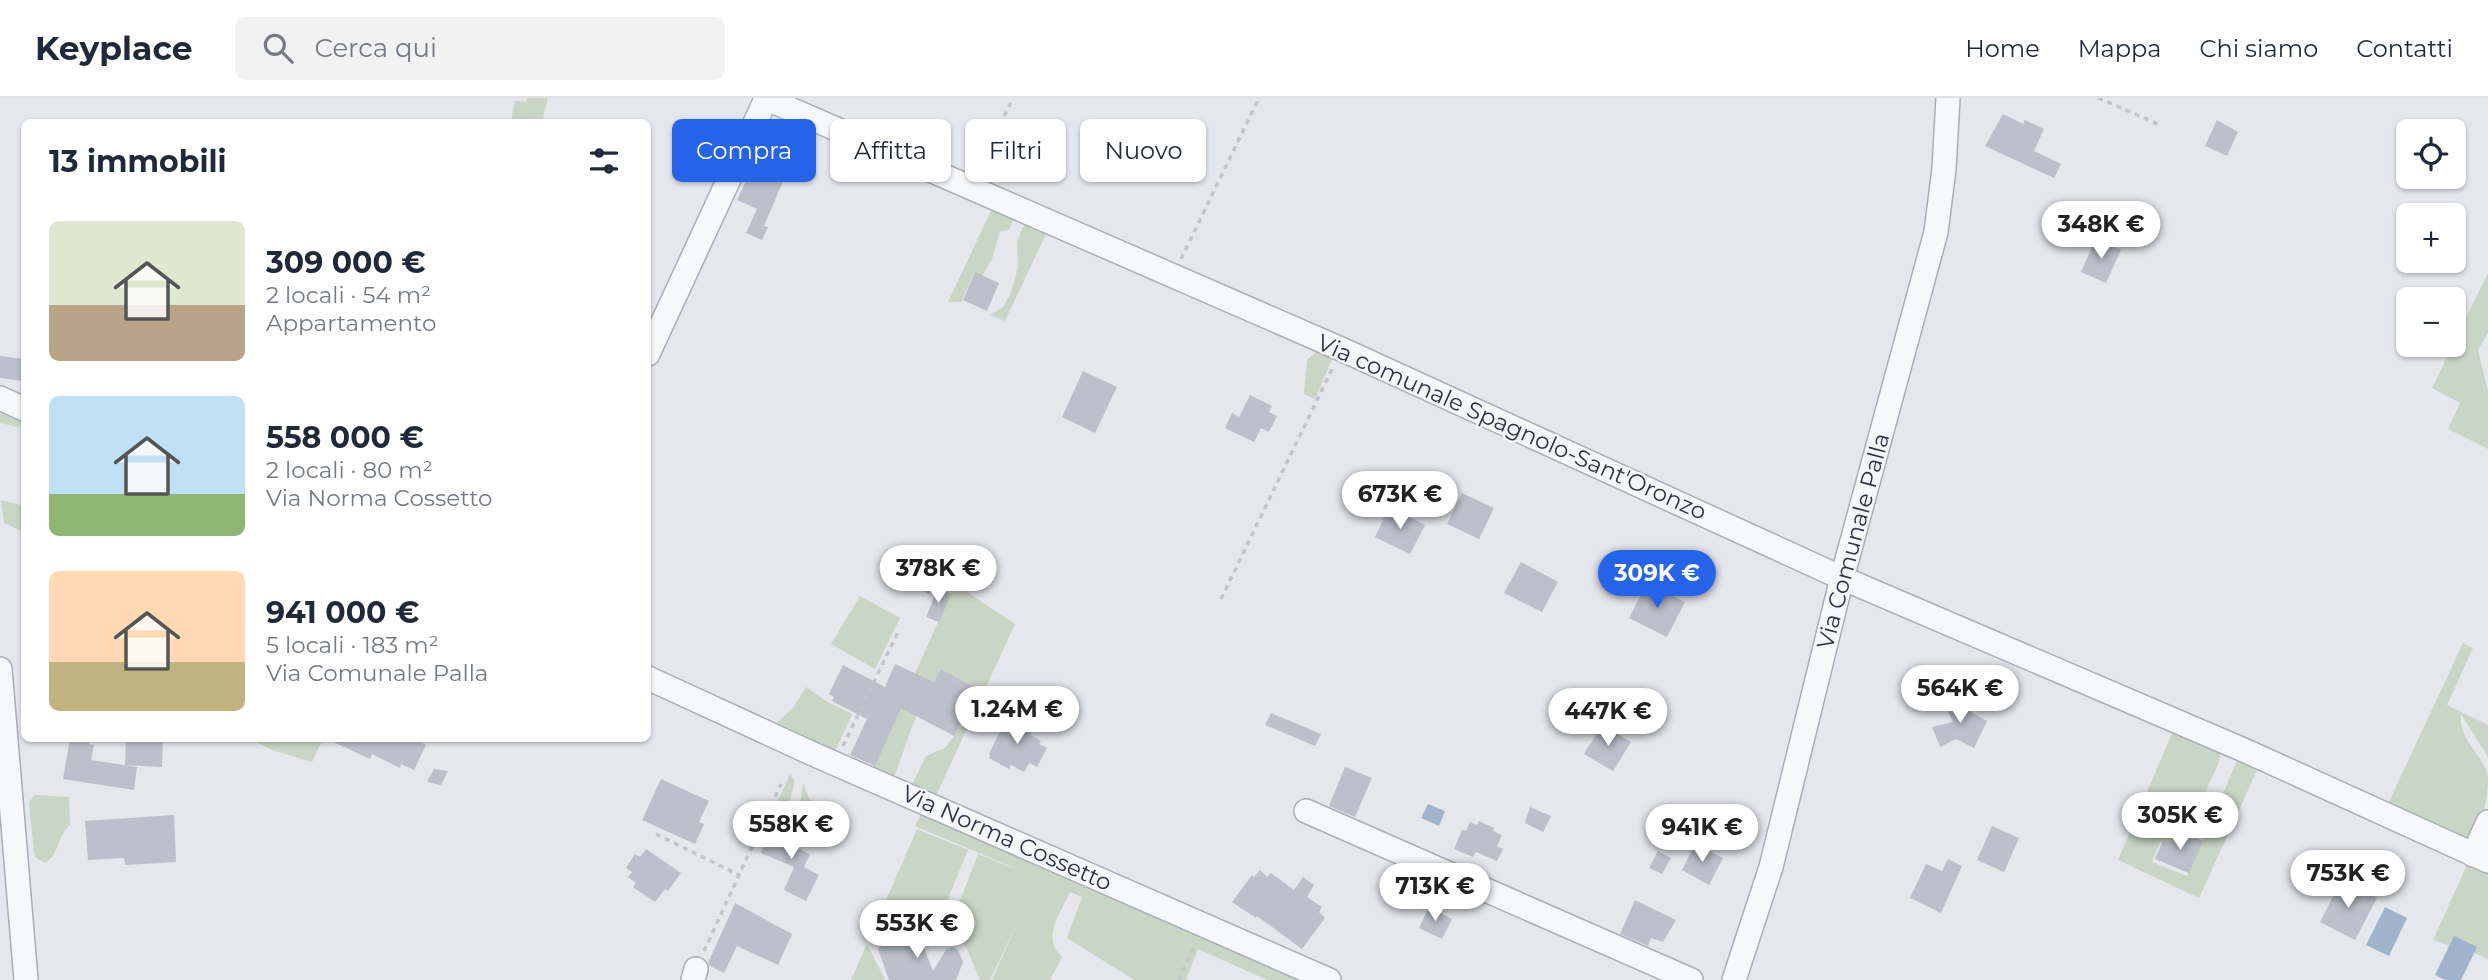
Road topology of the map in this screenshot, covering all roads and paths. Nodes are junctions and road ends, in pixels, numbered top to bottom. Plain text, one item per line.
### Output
1 (765, 98) edge
2 (1013, 98) edge
3 (1259, 98) edge
4 (1948, 98) edge
5 (2098, 98) edge
6 (2158, 124) dead end
7 (970, 188) junction
8 (1172, 276) junction
9 (651, 347) edge
10 (1341, 349) junction
11 (0, 398) edge
12 (21, 408) edge
13 (1842, 578) junction
14 (1221, 599) dead end
15 (899, 630) dead end
16 (0, 668) edge
17 (651, 679) edge
18 (835, 763) junction
19 (781, 784) dead end
20 (1306, 811) dead end
21 (2488, 822) edge
22 (656, 834) dead end
23 (2481, 858) edge
24 (739, 875) junction
25 (1205, 925) junction
26 (694, 975) edge
27 (26, 980) edge
28 (1179, 980) edge
29 (1329, 980) edge
30 (1691, 980) edge
31 (1734, 980) edge

1 - 7 street, Via comunale Spagnolo-Sant'Oronzo
1 - 9 street
2 - 7 path
3 - 8 path
4 - 13 street, Via Comunale Palla
5 - 6 path
7 - 8 street, Via comunale Spagnolo-Sant'Oronzo
8 - 10 street, Via comunale Spagnolo-Sant'Oronzo
10 - 13 street, Via comunale Spagnolo-Sant'Oronzo
10 - 14 path
11 - 12 street
13 - 23 street, Via comunale Spagnolo-Sant'Oronzo
13 - 31 street, Via Comunale Palla
15 - 18 path
16 - 27 street
17 - 18 street, Via Norma Cossetto
18 - 25 street, Via Norma Cossetto
19 - 24 path
20 - 30 street
21 - 23 street
22 - 24 path
24 - 26 path
25 - 28 path
25 - 29 street, Via Norma Cossetto

